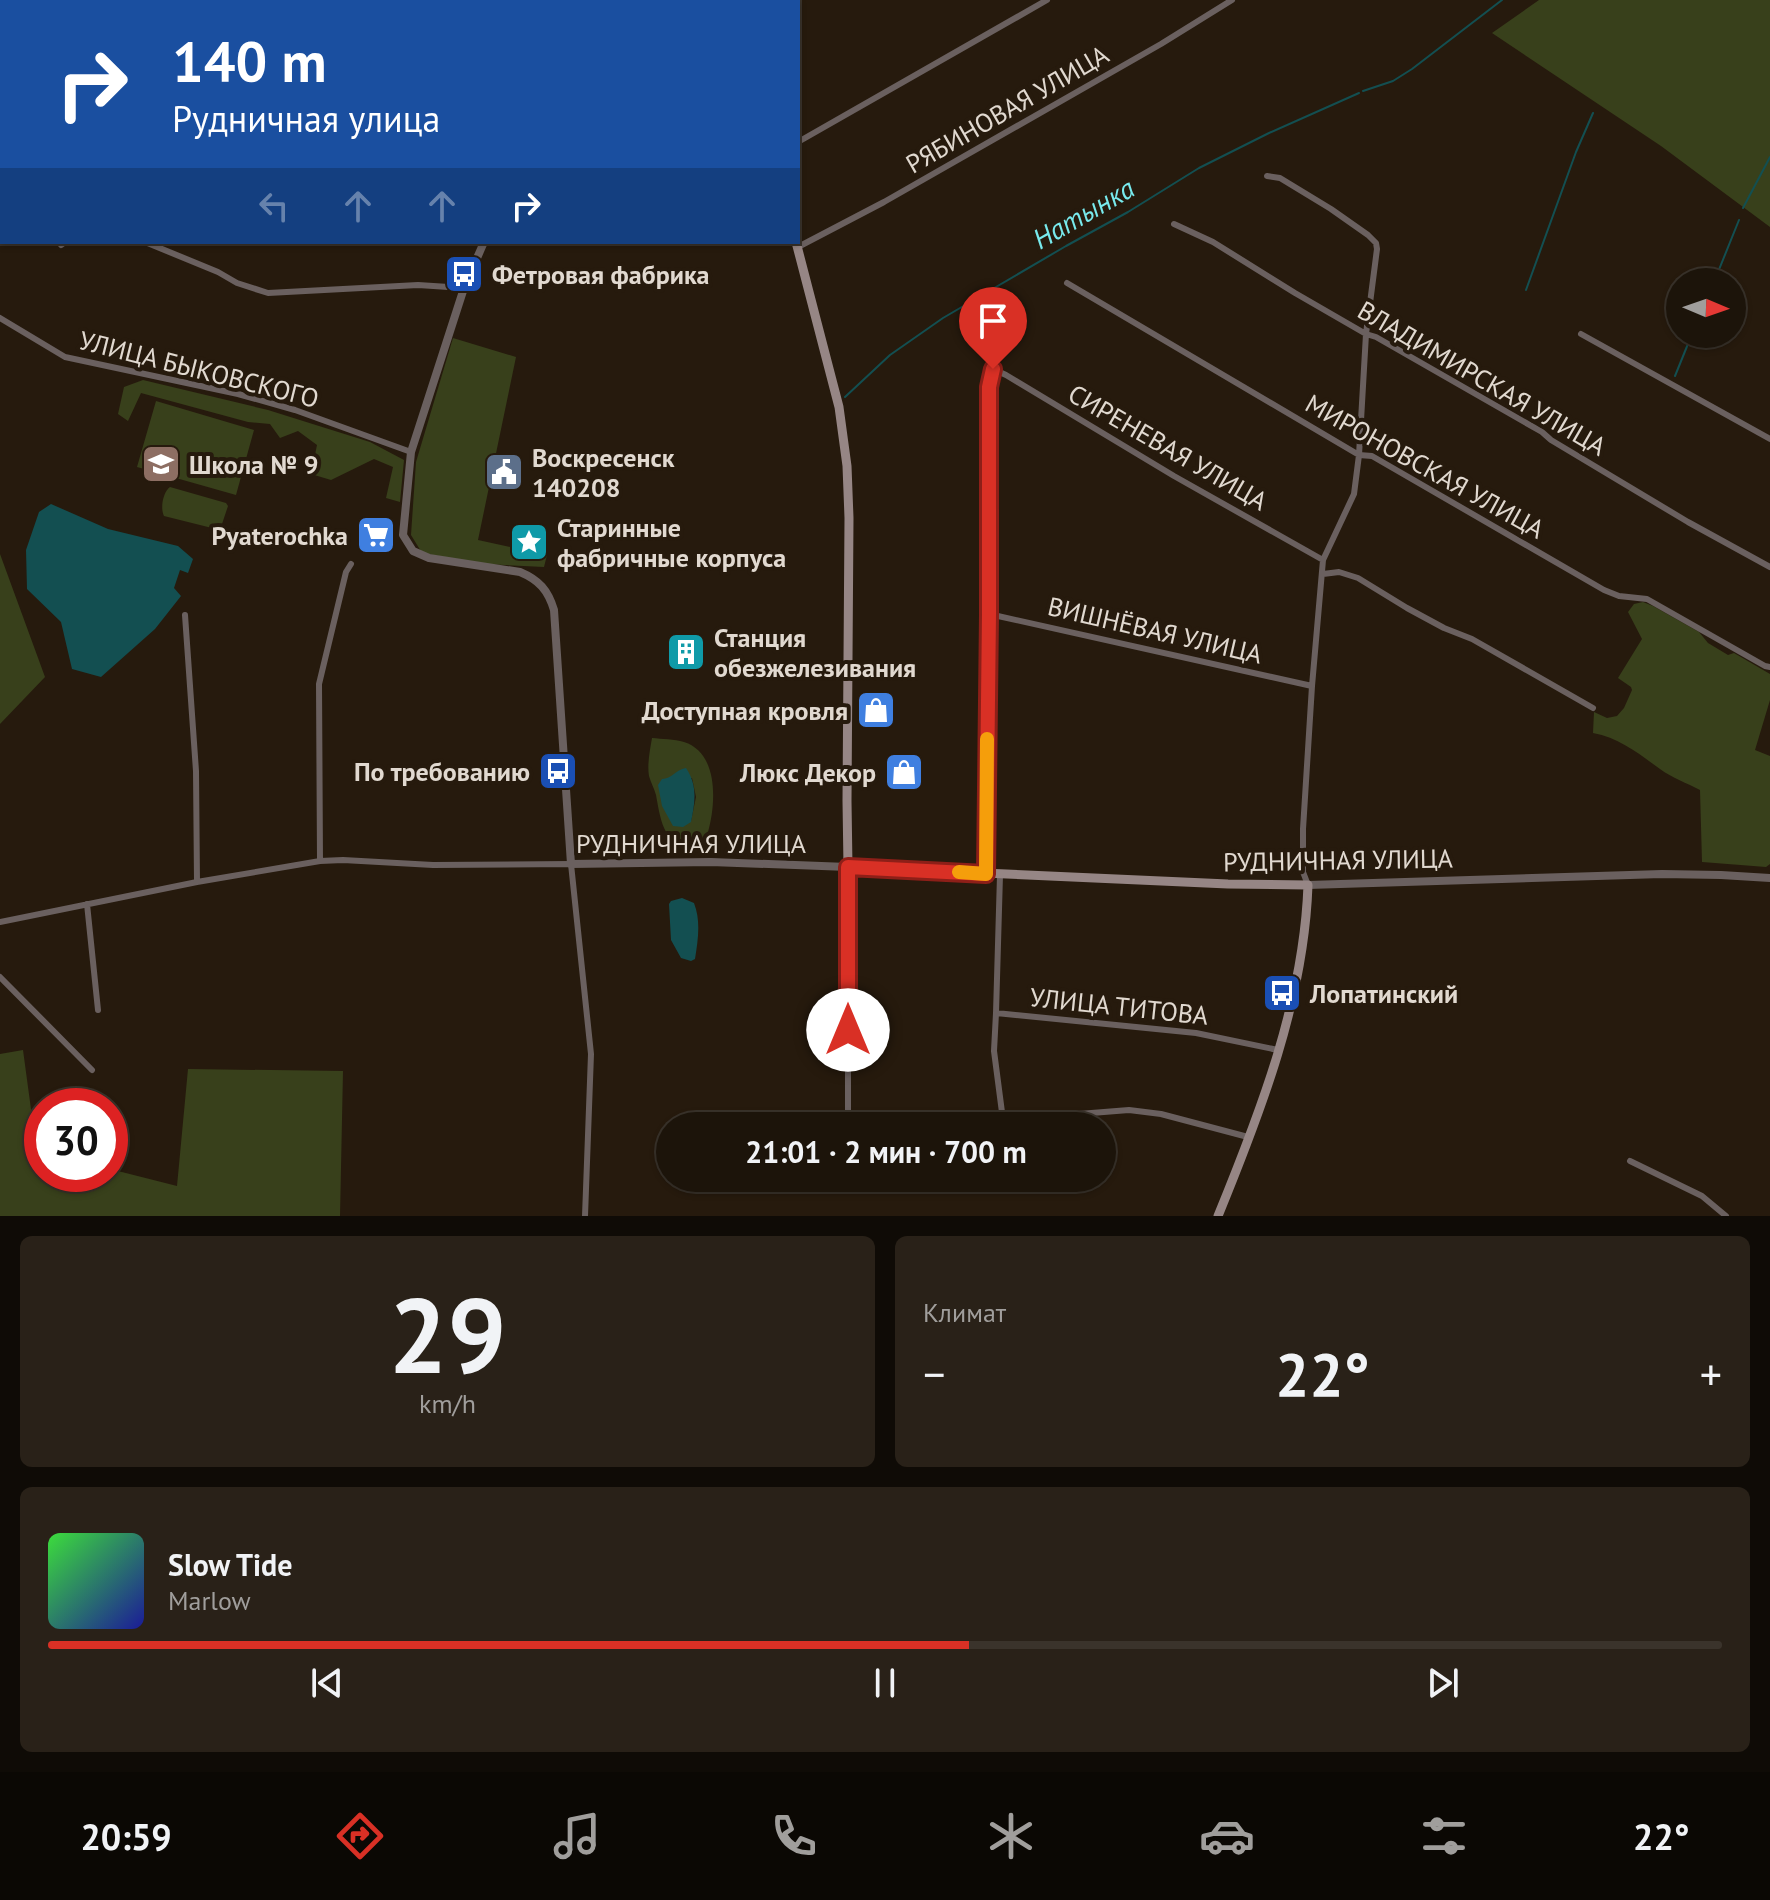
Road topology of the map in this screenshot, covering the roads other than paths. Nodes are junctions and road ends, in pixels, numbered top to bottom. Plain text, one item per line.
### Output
1 (1047, 0) edge
2 (1212, 0) edge
3 (1232, 0) edge
4 (1218, 8) junction
5 (800, 141) edge
6 (1267, 176) dead end
7 (1174, 224) dead end
8 (800, 243) edge
9 (150, 244) edge
10 (483, 244) edge
11 (797, 244) edge
12 (1067, 283) dead end
13 (464, 288) junction
14 (0, 318) edge
15 (1366, 334) junction
16 (1581, 334) dead end
17 (1770, 439) edge
18 (411, 452) junction
19 (1359, 455) junction
20 (1323, 560) junction
21 (351, 564) dead end
22 (1770, 567) edge
23 (1323, 574) junction
24 (989, 614) junction
25 (185, 615) dead end
26 (1770, 667) edge
27 (1312, 686) junction
28 (1593, 708) dead end
29 (320, 861) junction
30 (571, 864) junction
31 (848, 867) junction
32 (986, 874) junction
33 (1000, 875) junction
34 (1770, 878) edge
35 (197, 882) junction
36 (1308, 885) junction
37 (87, 904) junction
38 (0, 922) edge
39 (0, 977) edge
40 (98, 1010) dead end
41 (996, 1013) junction
42 (1278, 1050) junction
43 (92, 1070) dead end
44 (848, 1112) edge
45 (1002, 1112) edge
46 (1104, 1112) edge
47 (1248, 1137) junction
48 (1630, 1161) dead end
49 (585, 1216) edge
50 (1218, 1216) edge
51 (1726, 1216) edge

1 - 5 street
2 - 4 street
3 - 4 street, РЯБИНОВАЯ УЛИЦА
4 - 8 street, РЯБИНОВАЯ УЛИЦА
6 - 15 street
7 - 15 street, ВЛАДИМИРСКАЯ УЛИЦА
9 - 13 street
10 - 13 street
11 - 31 main road
12 - 19 street, МИРОНОВСКАЯ УЛИЦА
13 - 18 street
14 - 18 street, УЛИЦА БЫКОВСКОГО
15 - 19 street
15 - 22 street, ВЛАДИМИРСКАЯ УЛИЦА
16 - 17 street
18 - 30 street
19 - 20 street
19 - 26 street, МИРОНОВСКАЯ УЛИЦА
20 - 23 street
20 - 24 street, СИРЕНЕВАЯ УЛИЦА
21 - 29 street
23 - 27 street
23 - 28 street
24 - 27 street, ВИШНЁВАЯ УЛИЦА
24 - 32 street
25 - 35 street
27 - 36 street
29 - 30 street, РУДНИЧНАЯ УЛИЦА
29 - 35 street, РУДНИЧНАЯ УЛИЦА
30 - 31 street, РУДНИЧНАЯ УЛИЦА
30 - 49 street
31 - 32 main road, РУДНИЧНАЯ УЛИЦА
31 - 44 street
32 - 33 main road, РУДНИЧНАЯ УЛИЦА
33 - 36 main road, РУДНИЧНАЯ УЛИЦА
33 - 41 street, УЛИЦА ТИТОВА
34 - 36 street, РУДНИЧНАЯ УЛИЦА
35 - 37 street, РУДНИЧНАЯ УЛИЦА
36 - 42 main road
37 - 38 street, РУДНИЧНАЯ УЛИЦА
37 - 40 street
39 - 43 street
41 - 42 street, УЛИЦА ТИТОВА
41 - 45 street
42 - 47 main road
46 - 47 street
47 - 50 main road
48 - 51 street

